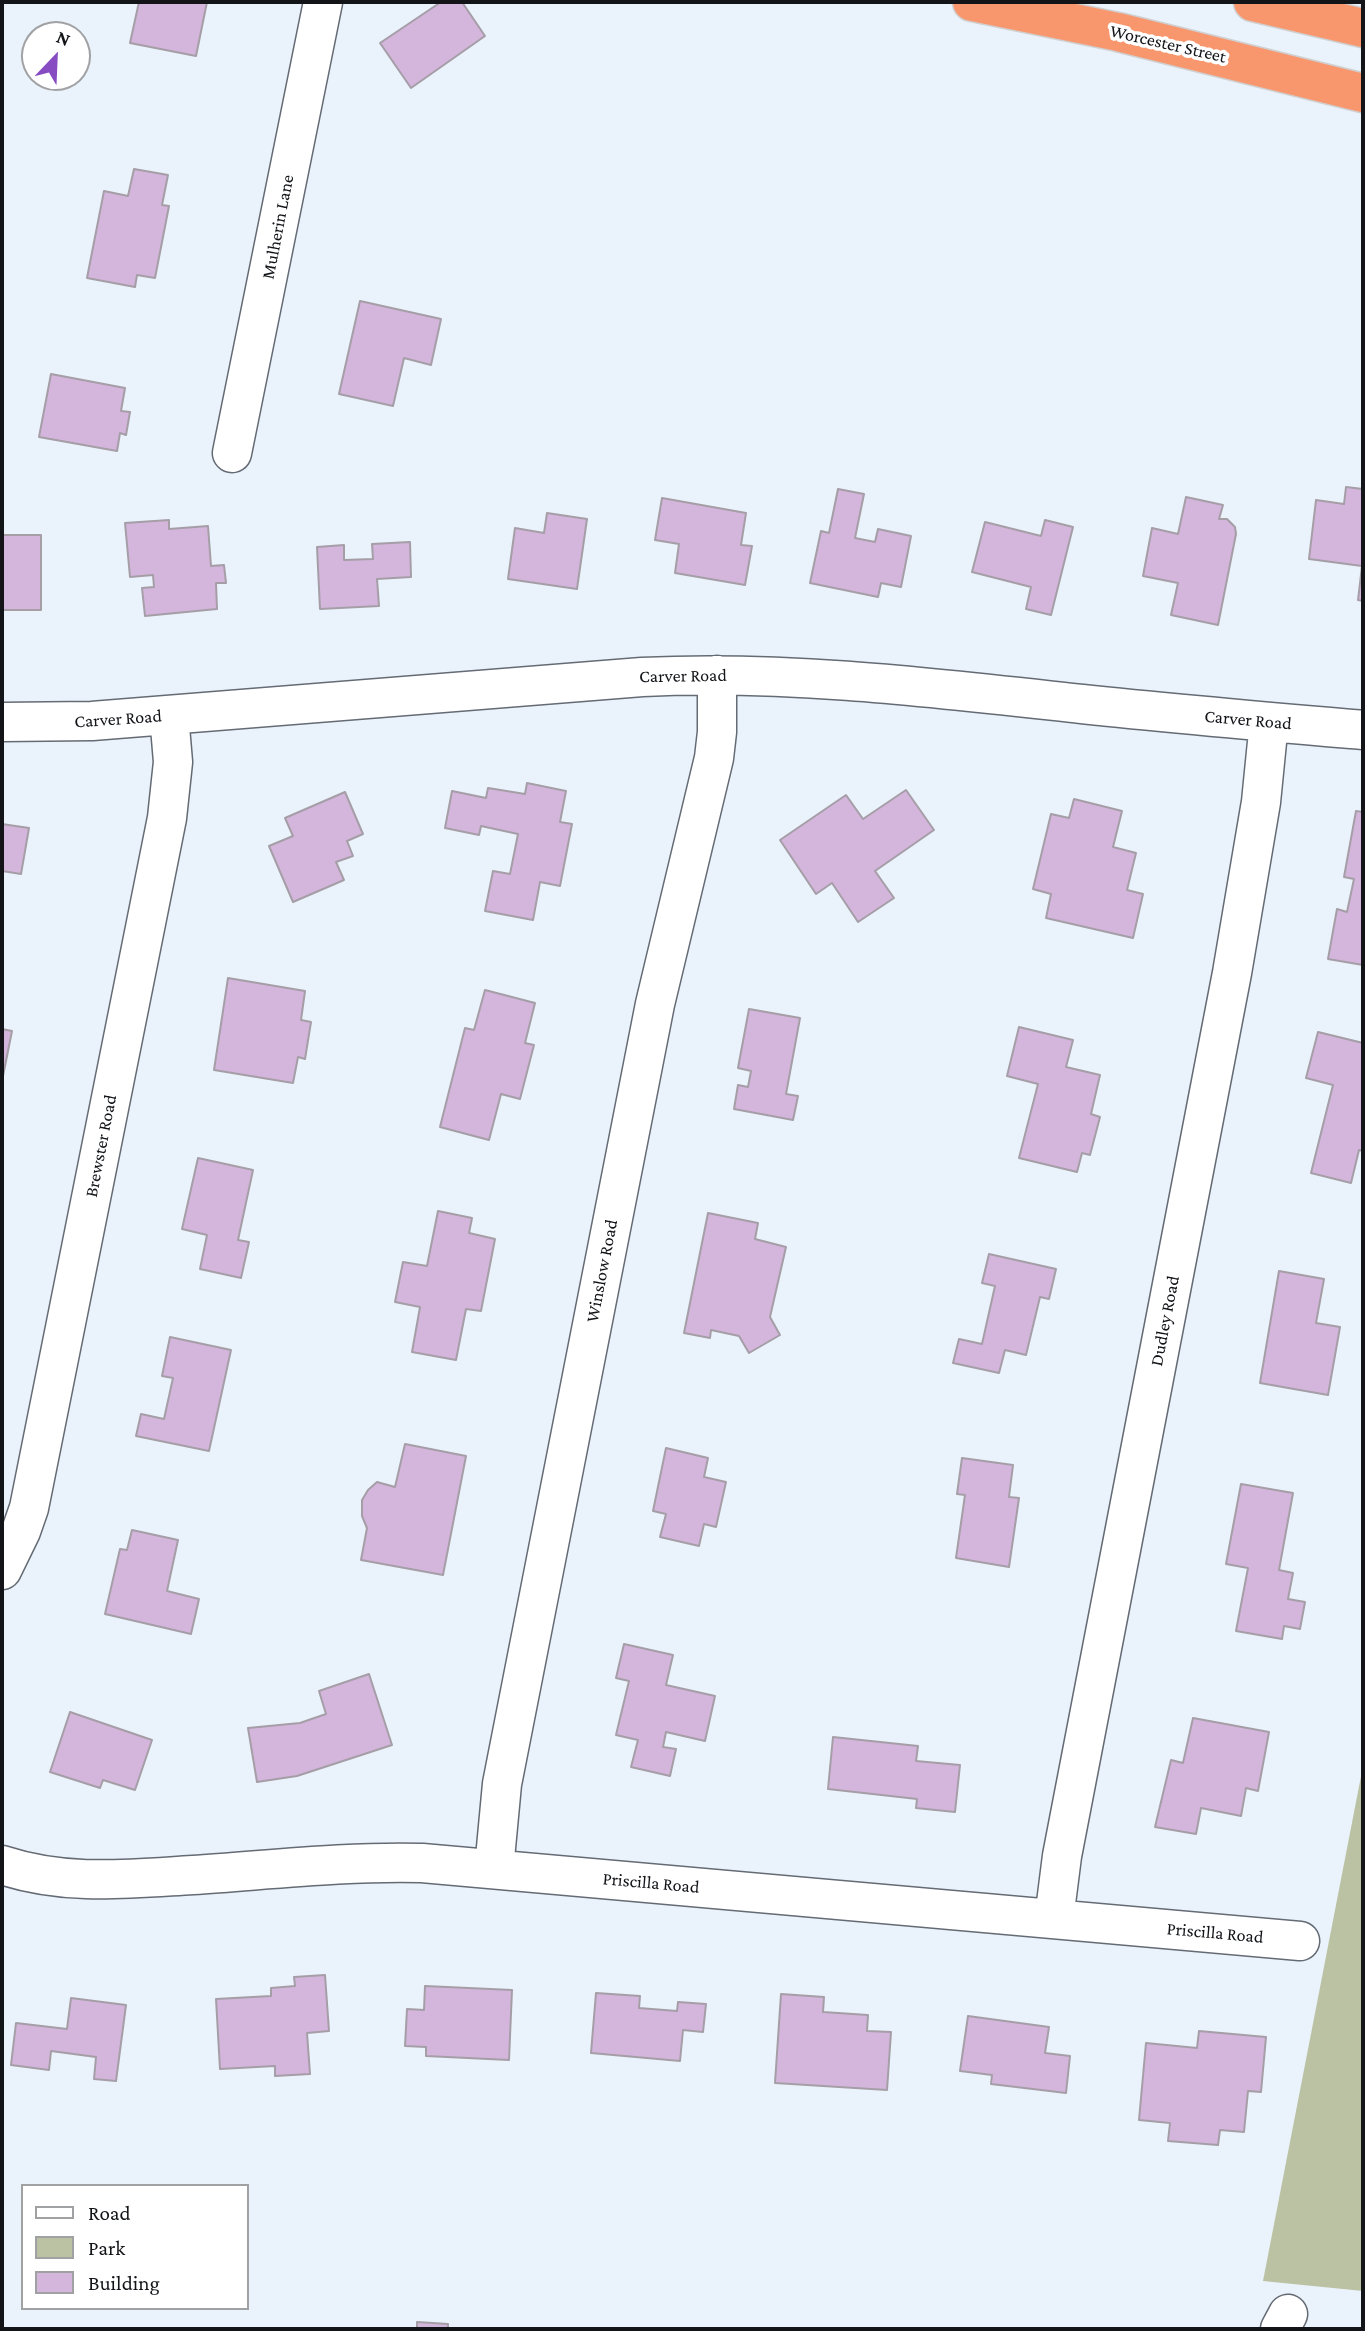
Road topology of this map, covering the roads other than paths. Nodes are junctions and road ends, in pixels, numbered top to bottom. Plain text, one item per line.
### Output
1 (323, 2) edge
2 (972, 2) edge
3 (1253, 2) edge
4 (1280, 2) edge
5 (1363, 28) edge
6 (1363, 93) edge
7 (232, 453) dead end
8 (717, 675) junction
9 (169, 715) junction
10 (2, 722) edge
11 (1269, 722) junction
12 (1363, 730) edge
13 (2, 1570) edge
14 (2, 1865) edge
15 (494, 1869) junction
16 (1055, 1919) junction
17 (1300, 1941) dead end

1 - 7 street, Mulherin Lane
2 - 6 highway, Worcester Street
3 - 5 highway
4 - 5 highway
8 - 9 street, Carver Road
8 - 11 street, Carver Road
8 - 15 street, Winslow Road
9 - 10 street, Carver Road
9 - 13 street, Brewster Road
11 - 12 street, Carver Road
11 - 16 street, Dudley Road
14 - 15 street, Priscilla Road
15 - 16 street, Priscilla Road
16 - 17 street, Priscilla Road

